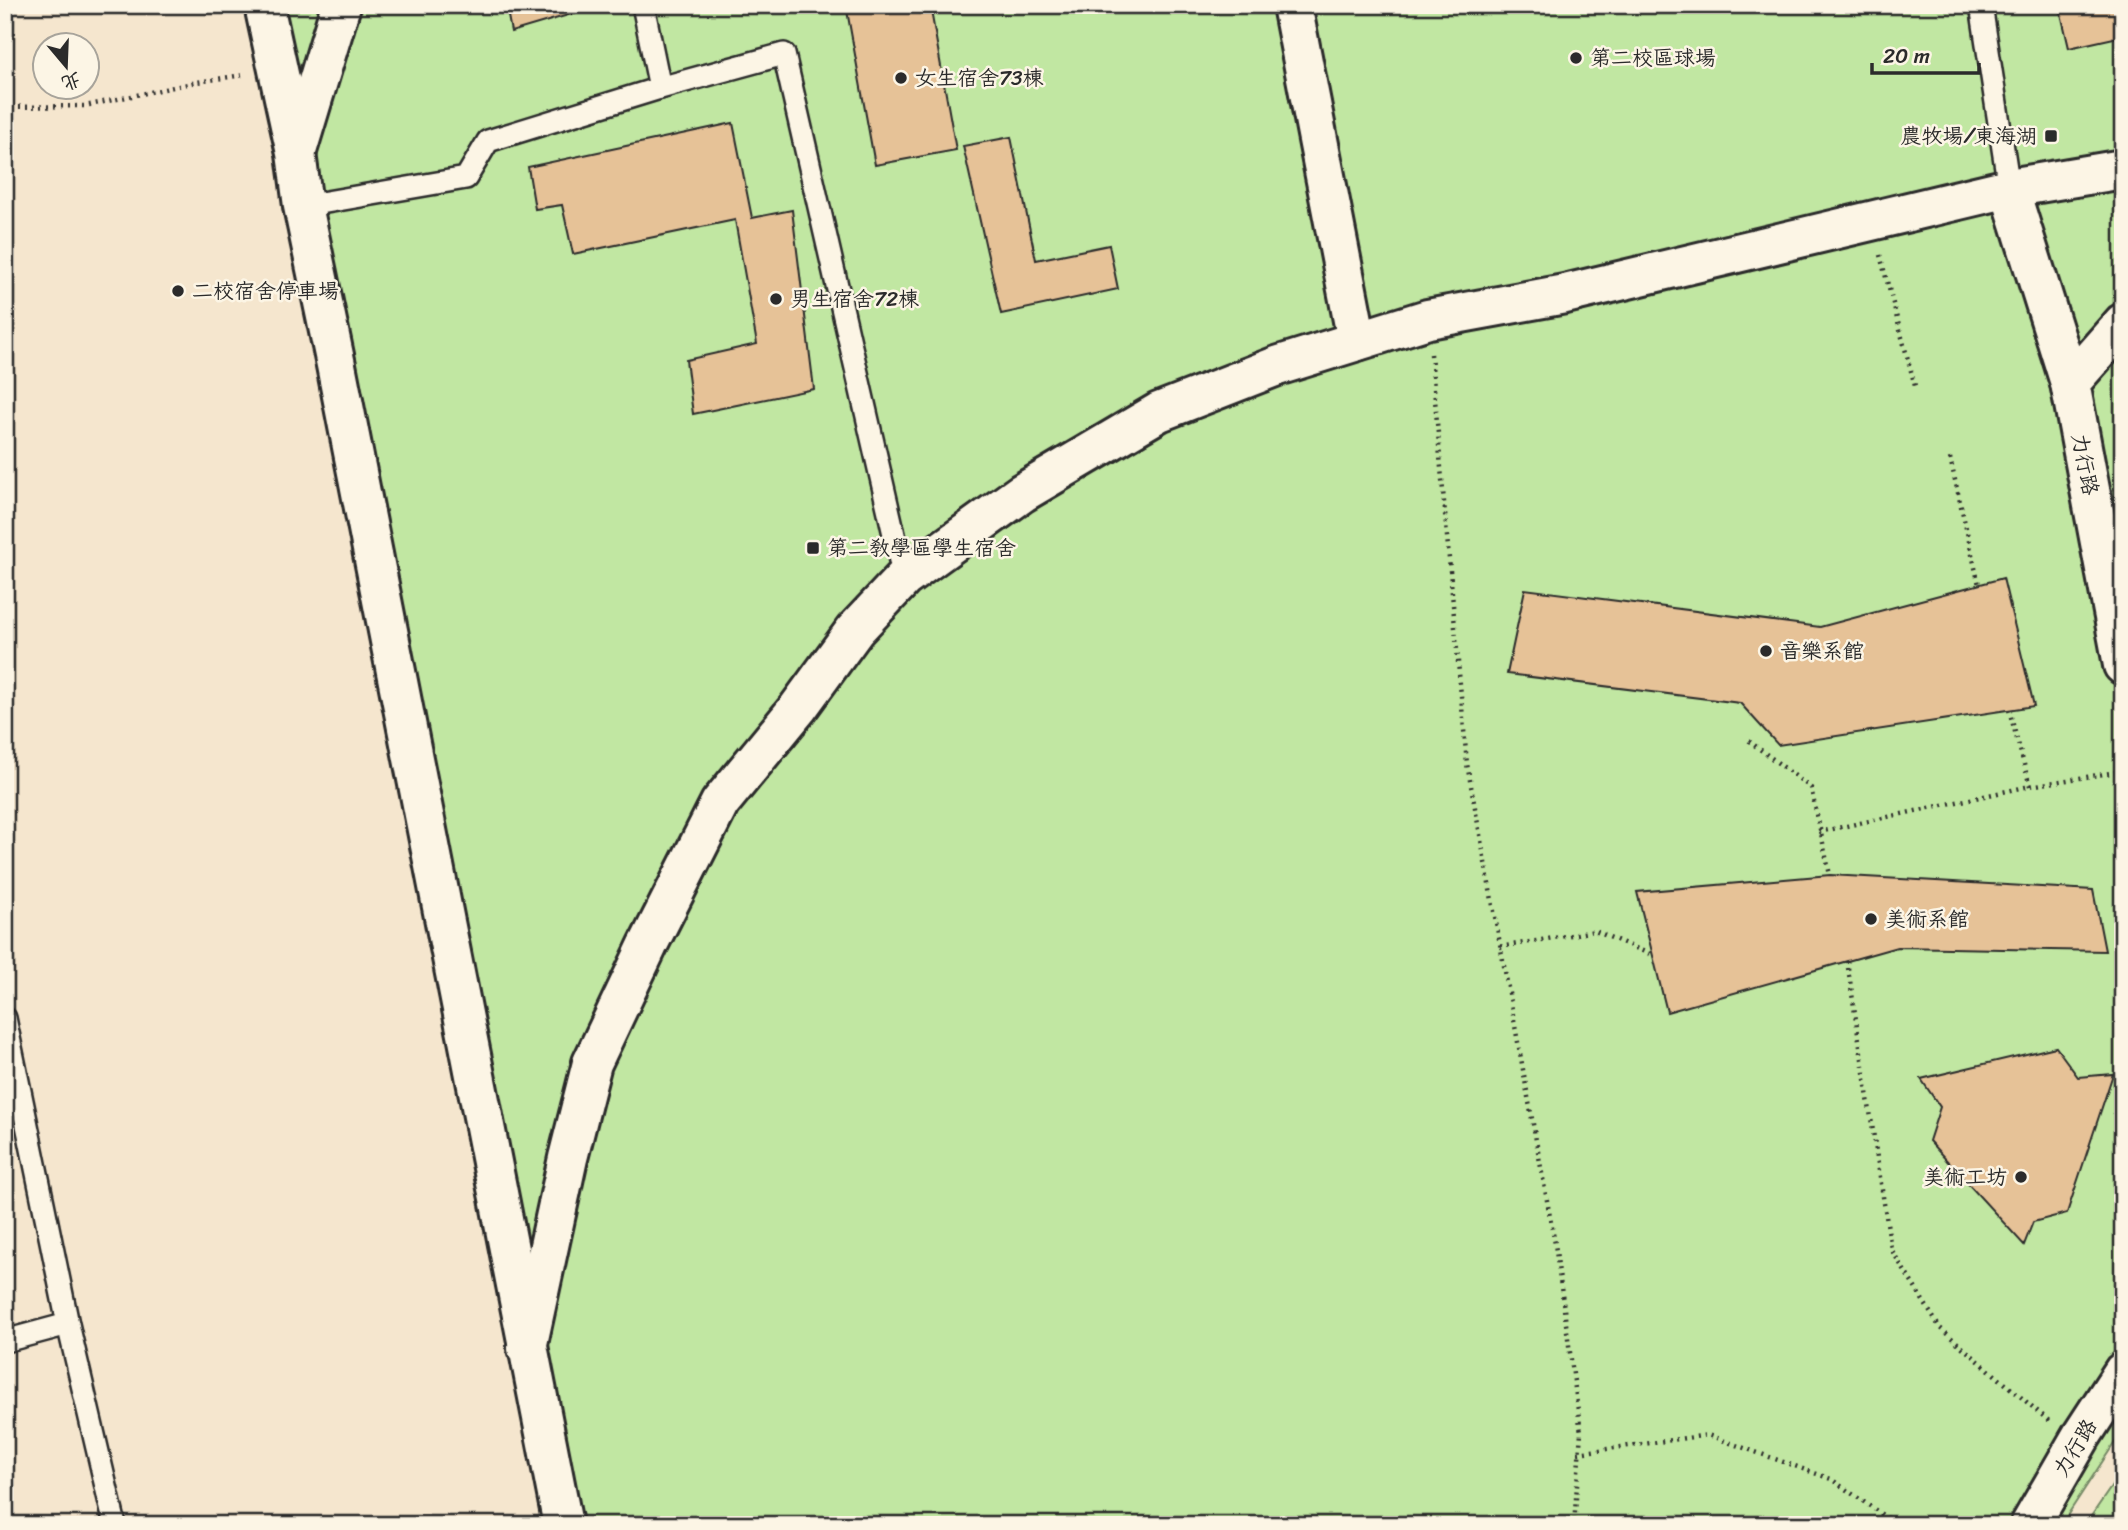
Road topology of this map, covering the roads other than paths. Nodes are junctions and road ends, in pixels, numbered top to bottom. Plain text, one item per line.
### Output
1 (264, 5) edge
2 (341, 5) edge
3 (643, 5) edge
4 (1292, 5) edge
5 (1981, 5) edge
6 (660, 88) junction
7 (296, 153) junction
8 (2123, 169) edge
9 (2009, 188) junction
10 (303, 206) junction
11 (2123, 323) edge
12 (1357, 341) junction
13 (2070, 383) junction
14 (904, 578) junction
15 (2123, 665) edge
16 (5, 1018) edge
17 (12, 1091) edge
18 (68, 1324) junction
19 (5, 1341) edge
20 (527, 1348) junction
21 (2123, 1372) edge
22 (115, 1525) edge
23 (563, 1525) edge
24 (2030, 1525) edge

1 - 7 street
2 - 7 street
3 - 6 lane
4 - 12 street
5 - 9 lane
6 - 10 lane
6 - 14 lane
7 - 10 street
8 - 9 street
9 - 12 street
9 - 13 street, 力行路
10 - 20 street
11 - 13 street
12 - 14 street
13 - 15 street, 力行路
14 - 20 street
16 - 17 lane
17 - 18 lane
18 - 19 lane
18 - 22 lane
20 - 23 street
21 - 24 street, 力行路

